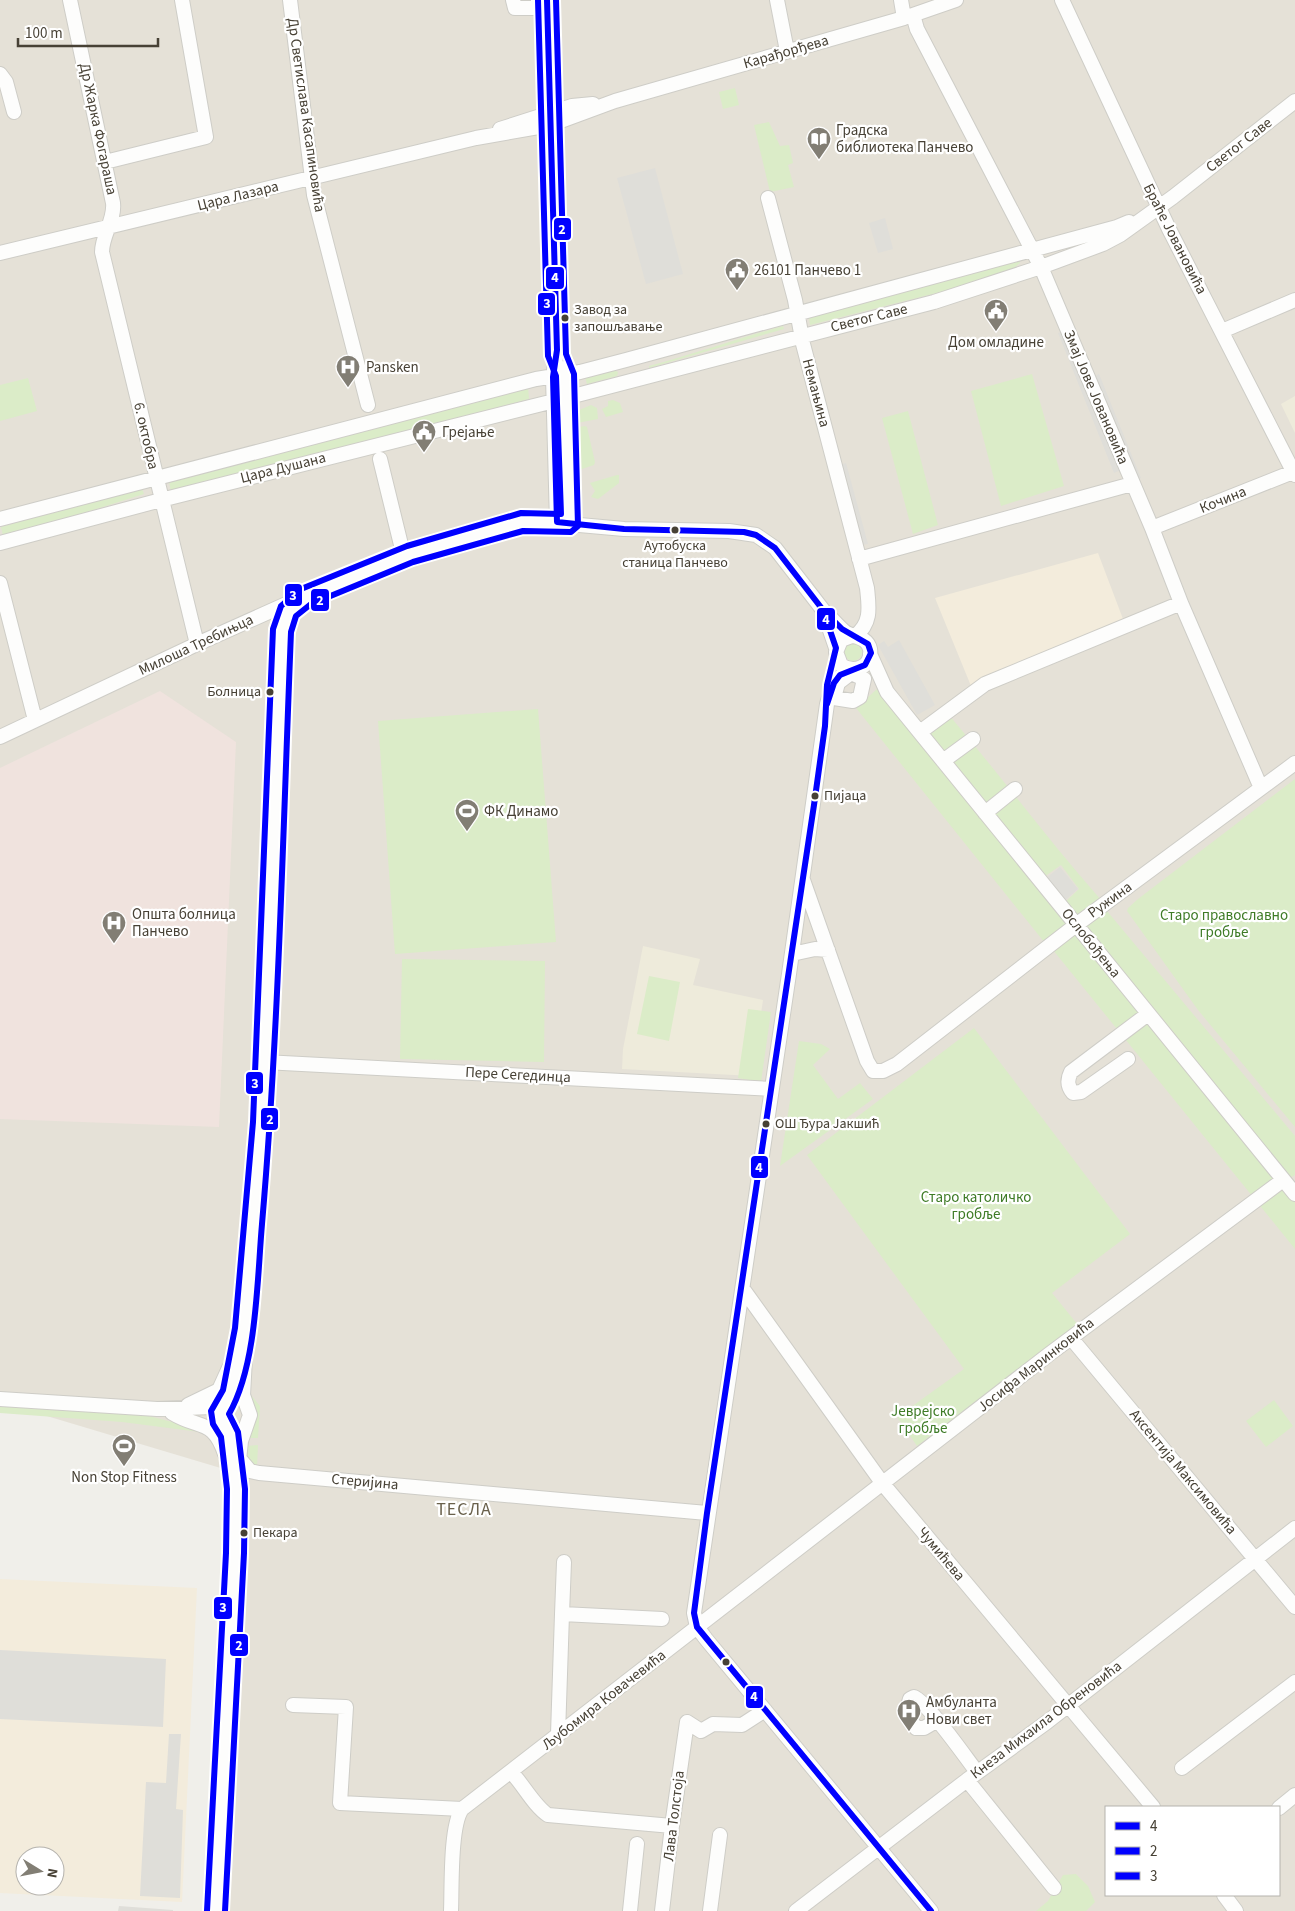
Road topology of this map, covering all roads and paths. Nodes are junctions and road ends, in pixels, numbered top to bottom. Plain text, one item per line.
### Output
1 (70, 0) edge
2 (182, 0) edge
3 (290, 0) edge
4 (513, 0) edge
5 (538, 0) edge
6 (547, 0) edge
7 (777, 0) edge
8 (901, 0) edge
9 (956, 0) edge
10 (1062, 0) edge
11 (908, 16) junction
12 (787, 51) junction
13 (0, 74) edge
14 (1295, 101) edge
15 (14, 112) dead end
16 (550, 119) junction
17 (105, 162) junction
18 (312, 177) junction
19 (768, 198) dead end
20 (1159, 208) junction
21 (108, 228) junction
22 (1033, 250) junction
23 (0, 253) edge
24 (1041, 267) junction
25 (1295, 300) edge
26 (798, 313) junction
27 (1222, 331) junction
28 (801, 336) junction
29 (559, 376) junction
30 (560, 400) junction
31 (368, 405) dead end
32 (380, 458) dead end
33 (1294, 473) edge
34 (156, 477) junction
35 (1132, 484) junction
36 (161, 500) junction
37 (0, 519) edge
38 (564, 522) junction
39 (1152, 528) junction
40 (0, 543) edge
41 (404, 556) junction
42 (859, 559) junction
43 (0, 583) edge
44 (867, 588) junction
45 (302, 598) junction
46 (1181, 603) junction
47 (823, 610) junction
48 (258, 616) junction
49 (282, 630) junction
50 (853, 636) junction
51 (197, 644) junction
52 (869, 650) junction
53 (836, 652) junction
54 (851, 670) junction
55 (887, 692) junction
56 (833, 702) junction
57 (35, 720) junction
58 (920, 732) junction
59 (0, 737) edge
60 (973, 739) dead end
61 (943, 761) junction
62 (1295, 763) edge
63 (1261, 788) junction
64 (1015, 789) dead end
65 (985, 813) junction
66 (803, 879) junction
67 (1076, 925) junction
68 (828, 950) junction
69 (792, 954) junction
70 (1148, 1014) junction
71 (1128, 1059) dead end
72 (264, 1062) junction
73 (772, 1089) junction
74 (1291, 1187) edge
75 (743, 1289) junction
76 (244, 1329) junction
77 (1071, 1338) junction
78 (240, 1346) junction
79 (0, 1399) edge
80 (226, 1402) junction
81 (246, 1405) junction
82 (178, 1410) junction
83 (246, 1424) junction
84 (224, 1425) junction
85 (239, 1458) junction
86 (233, 1472) junction
87 (883, 1484) junction
88 (236, 1489) junction
89 (708, 1513) junction
90 (1295, 1528) edge
91 (1255, 1559) junction
92 (564, 1562) dead end
93 (1295, 1607) edge
94 (562, 1614) junction
95 (662, 1619) dead end
96 (696, 1627) junction
97 (1295, 1682) edge
98 (293, 1705) dead end
99 (1066, 1706) junction
100 (765, 1710) junction
101 (936, 1721) dead end
102 (558, 1734) junction
103 (1182, 1768) dead end
104 (511, 1772) junction
105 (972, 1776) junction
106 (1295, 1795) edge
107 (1152, 1806) edge
108 (1280, 1807) edge
109 (462, 1809) junction
110 (672, 1826) junction
111 (720, 1835) dead end
112 (637, 1844) dead end
113 (879, 1847) junction
114 (1054, 1888) dead end
115 (1225, 1896) edge
116 (216, 1911) edge
117 (451, 1911) edge
118 (630, 1911) edge
119 (662, 1911) edge
120 (710, 1911) edge
121 (797, 1911) edge
122 (932, 1911) edge
123 (1236, 1911) edge

1 - 17 street, Др Жарка Фогараша
2 - 17 street
3 - 18 street, Др Светислава Касапиновића
4 - 5 street
6 - 16 street
7 - 12 street
8 - 11 street, Змај Јове Јовановића
9 - 11 street, Карађорђева
10 - 20 street, Браће Јовановића
11 - 12 street, Карађорђева
11 - 22 street, Змај Јове Јовановића
12 - 16 street, Карађорђева
13 - 15 street
14 - 20 street, Светог Саве
16 - 18 street, Цара Лазара
16 - 29 street
17 - 21 street, Др Жарка Фогараша
18 - 21 street, Цара Лазара
18 - 31 street, Др Светислава Касапиновића
19 - 26 street, Немањина
20 - 22 street, Светог Саве
20 - 24 street, Светог Саве
20 - 27 street, Браће Јовановића
21 - 23 street, Цара Лазара
21 - 34 street, 6. октобра
22 - 24 street, Змај Јове Јовановића
22 - 26 street, Светог Саве
24 - 28 street, Светог Саве
24 - 35 street, Змај Јове Јовановића
25 - 27 street
26 - 28 street, Немањина
26 - 29 street, Светог Саве
27 - 33 street, Браће Јовановића
28 - 30 street, Светог Саве
28 - 42 street, Немањина
29 - 30 street
29 - 34 street, Цара Душана
30 - 36 street, Цара Душана
30 - 38 street
32 - 41 street
33 - 39 street, Кочина
34 - 36 street, 6. октобра
34 - 37 street, Цара Душана
35 - 39 street, Змај Јове Јовановића
35 - 42 street
36 - 40 street, Цара Душана
36 - 51 street, 6. октобра
38 - 41 street, Милоша Требињца
38 - 47 street
39 - 46 street, Змај Јове Јовановића
41 - 45 street, Милоша Требињца
42 - 44 street, Немањина
43 - 57 street
44 - 50 street
44 - 52 street
45 - 48 street, Милоша Требињца
45 - 49 street
46 - 58 street
46 - 63 street, Змај Јове Јовановића
47 - 50 street
47 - 53 street
48 - 49 street
48 - 51 street, Милоша Требињца
49 - 72 street
50 - 52 street
50 - 53 street
51 - 57 street, Милоша Требињца
52 - 54 street
52 - 55 street, Ослобођења
53 - 54 street
53 - 56 street
54 - 55 street, Ослобођења
54 - 56 street
55 - 58 street, Ослобођења
56 - 66 street
57 - 59 street, Милоша Требињца
58 - 61 street, Ослобођења
60 - 61 street
61 - 65 street, Ослобођења
62 - 63 street, Ружина
63 - 67 street, Ружина
64 - 65 street
65 - 67 street, Ослобођења
66 - 68 street
66 - 69 street
67 - 68 street, Ружина
67 - 70 street, Ослобођења
68 - 69 street
69 - 73 street
70 - 71 street
70 - 74 street, Ослобођења
72 - 73 street, Пере Сегединца
72 - 76 street
73 - 75 street
74 - 77 street, Јосифа Маринковића
75 - 87 street, Чумићева
75 - 89 street
76 - 78 street
76 - 81 street
77 - 87 street, Јосифа Маринковића
77 - 91 street, Аксентија Максимовића
78 - 80 street
78 - 82 street
79 - 82 street
80 - 81 street
80 - 82 street
80 - 84 street
81 - 83 street
82 - 84 street
82 - 86 street
83 - 84 street
83 - 85 street
84 - 86 street
85 - 88 street
85 - 89 street, Стеријина
86 - 88 street
87 - 96 street, Јосифа Маринковића
87 - 99 street, Чумићева
88 - 116 street
89 - 96 street
90 - 91 street, Кнеза Михаила Обреновића
91 - 93 street, Аксентија Максимовића
91 - 99 street, Кнеза Михаила Обреновића
92 - 94 street
94 - 95 street
94 - 102 street
96 - 100 street
96 - 102 street, Љубомира Ковачевића
97 - 103 street
98 - 109 street
99 - 105 street, Кнеза Михаила Обреновића
99 - 107 street, Чумићева
100 - 110 street, Лава Толстоја
100 - 113 street
101 - 105 street
102 - 104 street, Љубомира Ковачевића
104 - 109 street, Љубомира Ковачевића
104 - 110 street
105 - 113 street, Кнеза Михаила Обреновића
105 - 114 street
106 - 108 street
109 - 117 street
110 - 119 street, Лава Толстоја
111 - 120 street
112 - 118 street
113 - 121 street, Кнеза Михаила Обреновића
113 - 122 street
115 - 123 street

